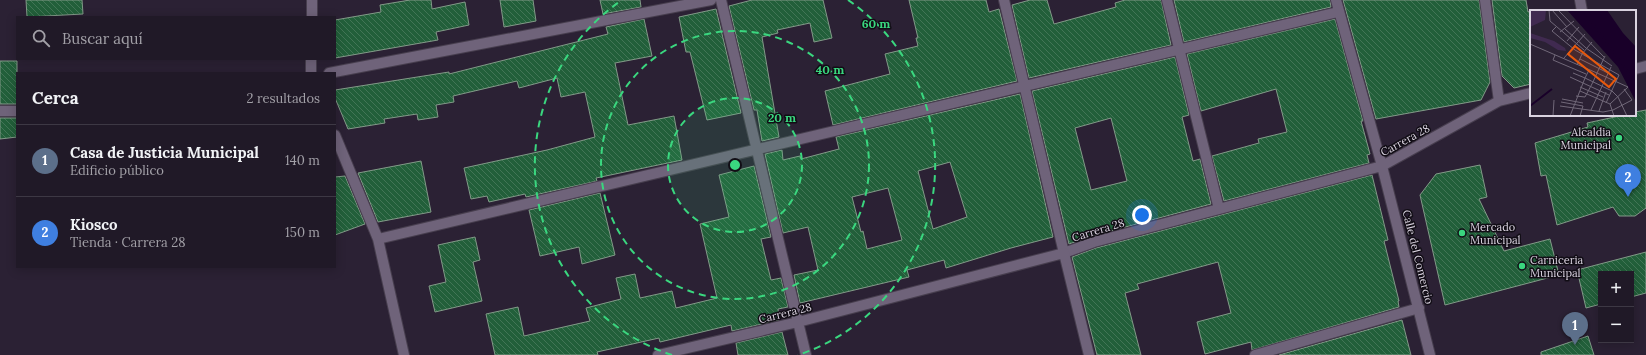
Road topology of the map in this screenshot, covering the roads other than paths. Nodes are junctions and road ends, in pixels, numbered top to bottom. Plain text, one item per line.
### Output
1 (312, 0) edge
2 (711, 0) edge
3 (721, 0) edge
4 (1004, 0) edge
5 (1167, 0) edge
6 (1336, 0) edge
7 (1486, 0) edge
8 (1580, 0) edge
9 (1582, 10) edge
10 (1338, 12) junction
11 (312, 16) edge
12 (1180, 49) junction
13 (311, 60) edge
14 (1646, 66) edge
15 (1636, 69) edge
16 (311, 72) edge
17 (334, 72) edge
18 (1024, 86) junction
19 (1530, 93) edge
20 (1499, 101) junction
21 (0, 111) edge
22 (16, 111) edge
23 (336, 137) edge
24 (756, 149) junction
25 (1382, 166) junction
26 (1219, 209) junction
27 (378, 239) junction
28 (1064, 253) junction
29 (1419, 308) junction
30 (798, 322) junction
31 (404, 355) edge
32 (658, 355) edge
33 (806, 355) edge
34 (1089, 355) edge
35 (1255, 355) edge
36 (1430, 355) edge

1 - 11 street
2 - 17 street
3 - 24 street
4 - 18 street
5 - 12 street
6 - 10 street, Calle del Comercio
7 - 20 street
8 - 9 street
10 - 12 street
10 - 25 street, Calle del Comercio
12 - 18 street
12 - 26 street
13 - 16 street
14 - 15 street
18 - 24 street
18 - 28 street
19 - 20 street, Carrera 28
20 - 25 street, Carrera 28
21 - 22 street
23 - 27 street
24 - 27 street
24 - 30 street
25 - 26 street, Carrera 28
25 - 29 street, Calle del Comercio
26 - 28 street, Carrera 28
27 - 31 street
28 - 30 street, Carrera 28
28 - 34 street
29 - 35 street
29 - 36 street, Calle del Comercio
30 - 32 street, Carrera 28
30 - 33 street

